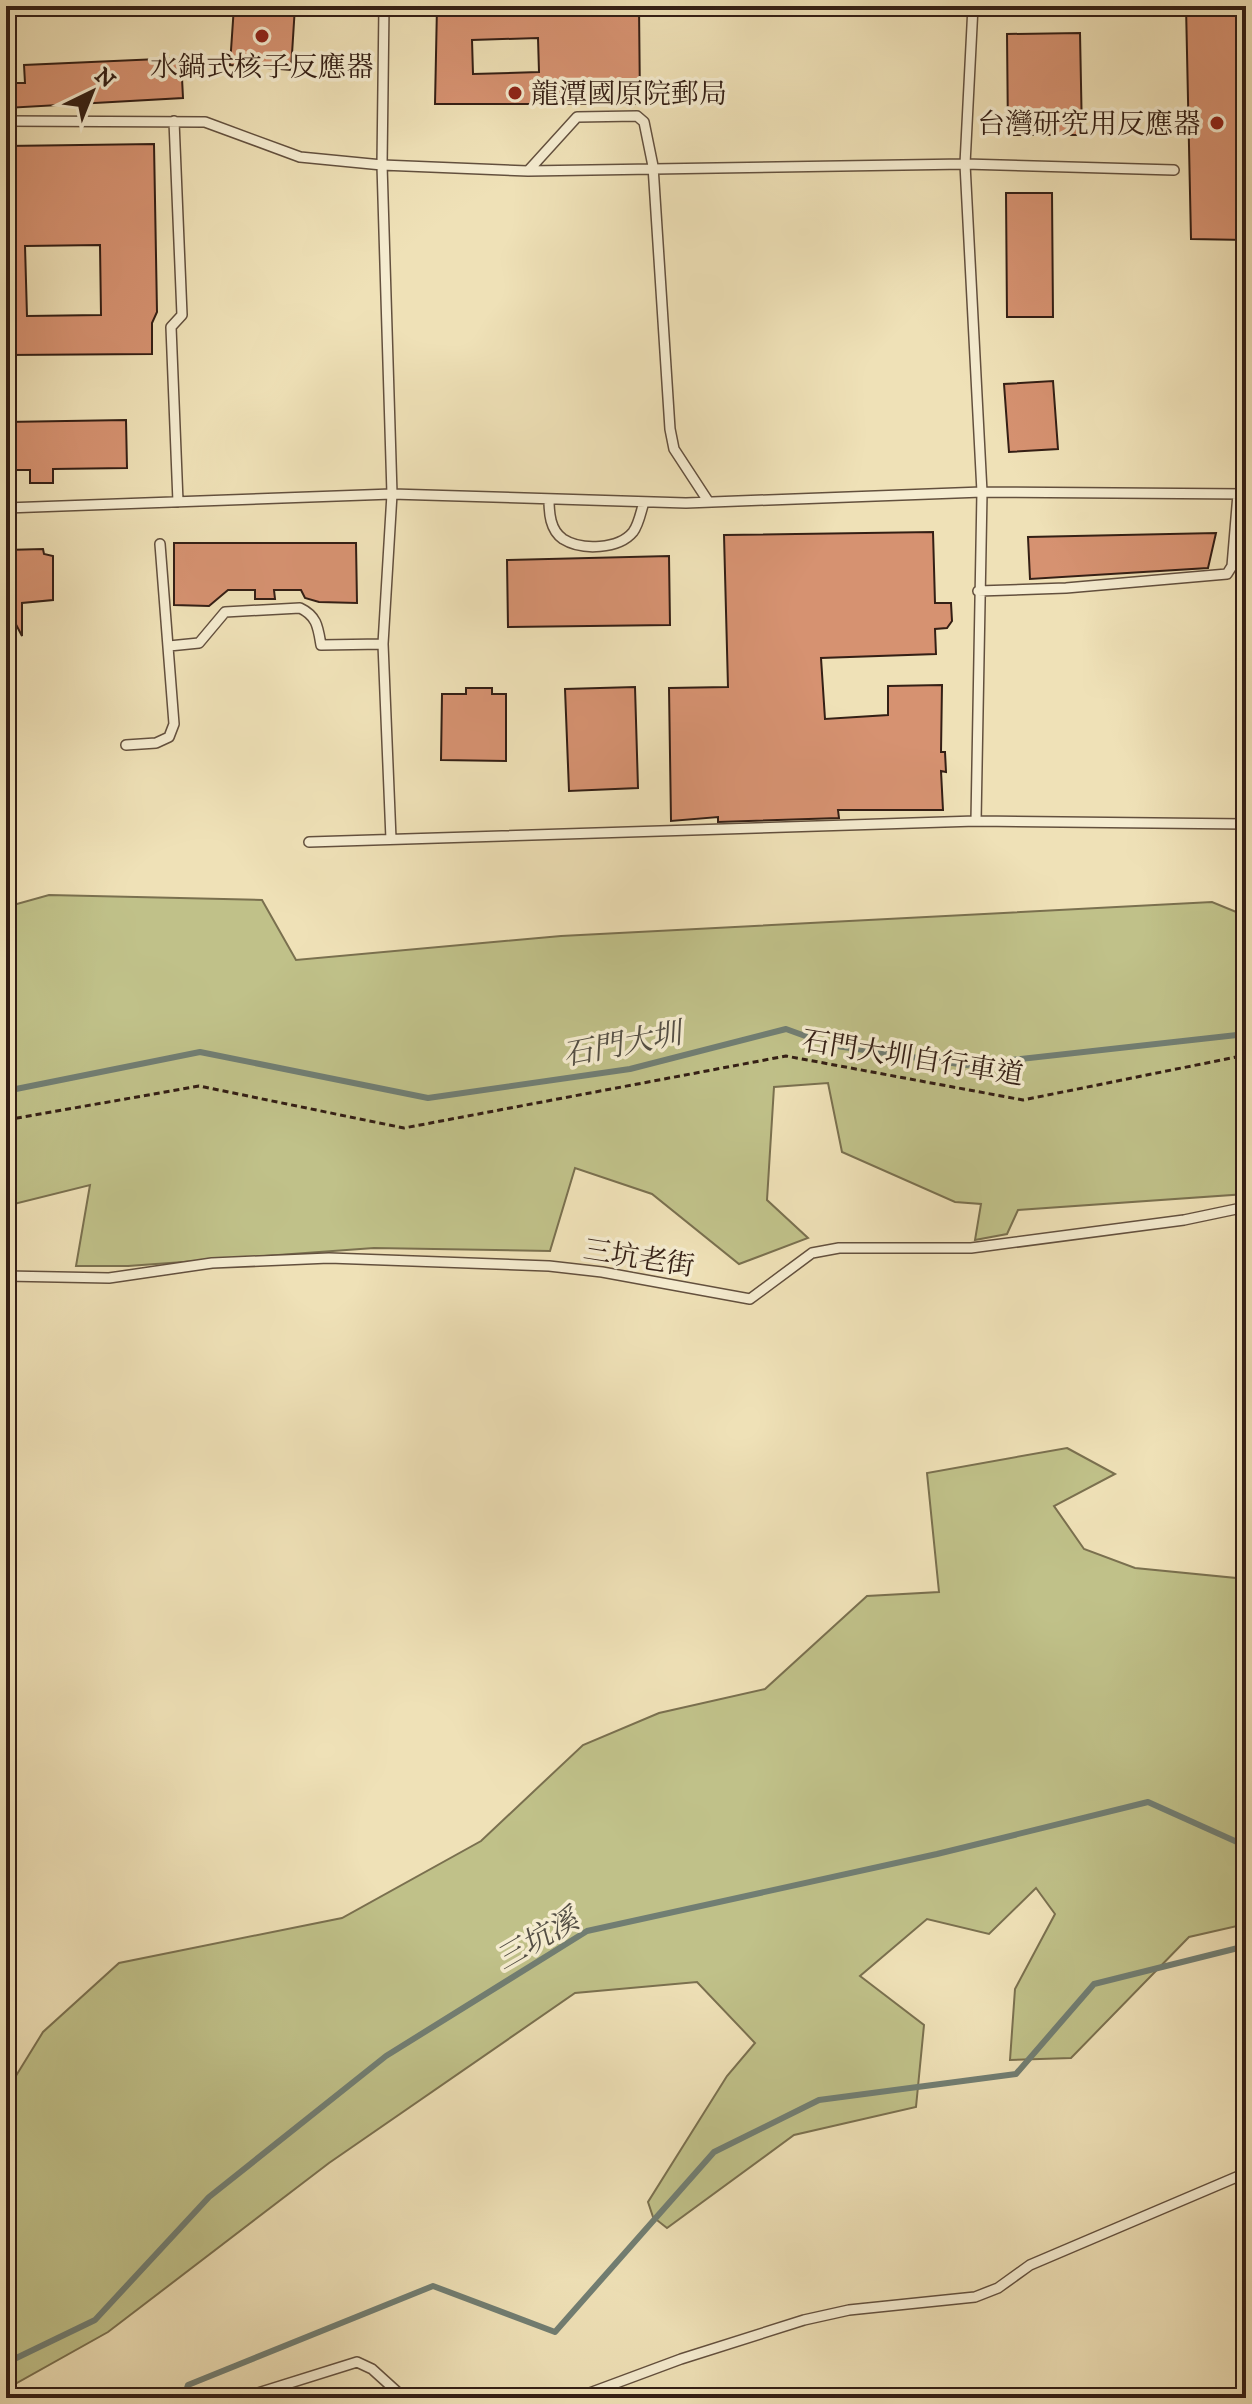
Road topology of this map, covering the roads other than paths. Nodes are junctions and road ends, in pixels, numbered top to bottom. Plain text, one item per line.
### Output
1 (384, 6) edge
2 (973, 6) edge
3 (6, 121) edge
4 (174, 121) junction
5 (965, 164) junction
6 (382, 165) junction
7 (653, 166) junction
8 (1174, 170) dead end
9 (528, 171) junction
10 (982, 492) junction
11 (392, 494) junction
12 (1242, 494) edge
13 (549, 499) junction
14 (708, 501) junction
15 (178, 502) junction
16 (644, 502) junction
17 (6, 508) edge
18 (160, 544) dead end
19 (978, 591) junction
20 (383, 644) junction
21 (169, 646) junction
22 (126, 745) dead end
23 (976, 821) junction
24 (1246, 824) edge
25 (391, 839) junction
26 (309, 842) dead end
27 (1246, 1207) edge
28 (6, 1276) edge
29 (1246, 2173) edge
30 (242, 2398) edge
31 (404, 2398) edge
32 (576, 2398) edge

1 - 6 lane
2 - 5 lane
3 - 4 lane
4 - 6 lane
4 - 15 lane
5 - 7 lane
5 - 8 lane
5 - 10 lane
6 - 9 lane
6 - 11 lane
7 - 9 lane
7 - 9 lane
7 - 14 lane
10 - 12 lane
10 - 14 lane
10 - 19 lane
11 - 13 lane
11 - 15 lane
11 - 20 lane
12 - 19 lane
13 - 16 lane
13 - 16 lane
14 - 16 lane
15 - 17 lane
18 - 21 lane
19 - 23 lane
20 - 21 lane
20 - 25 lane
21 - 22 lane
23 - 24 lane
23 - 25 lane
25 - 26 lane
27 - 28 lane, 三坑老街
29 - 32 lane
30 - 31 lane

